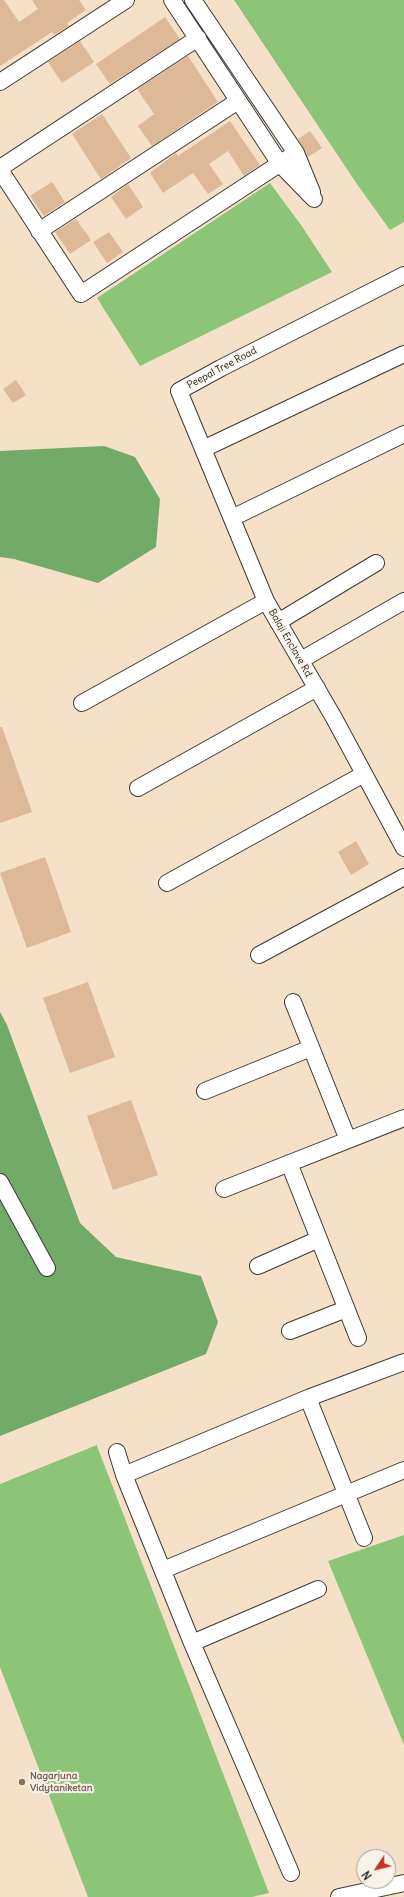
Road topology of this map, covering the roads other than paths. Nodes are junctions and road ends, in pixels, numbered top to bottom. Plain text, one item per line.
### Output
1 (126, 0) edge
2 (172, 0) edge
3 (193, 0) edge
4 (198, 38) junction
5 (0, 82) edge
6 (238, 101) junction
7 (296, 153) junction
8 (280, 164) junction
9 (0, 169) edge
10 (40, 231) junction
11 (404, 275) edge
12 (404, 354) edge
13 (404, 434) edge
14 (203, 449) junction
15 (232, 518) junction
16 (376, 563) dead end
17 (266, 601) junction
18 (404, 601) edge
19 (278, 622) junction
20 (301, 660) junction
21 (317, 688) junction
22 (82, 703) dead end
23 (364, 774) junction
24 (138, 788) dead end
25 (404, 848) edge
26 (404, 877) edge
27 (167, 882) dead end
28 (259, 955) dead end
29 (293, 1002) dead end
30 (311, 1048) junction
31 (205, 1091) dead end
32 (404, 1118) edge
33 (348, 1140) junction
34 (289, 1163) junction
35 (0, 1182) edge
36 (224, 1189) dead end
37 (319, 1239) junction
38 (258, 1266) dead end
39 (47, 1268) dead end
40 (346, 1309) junction
41 (290, 1331) dead end
42 (358, 1338) dead end
43 (404, 1362) edge
44 (308, 1398) junction
45 (117, 1452) dead end
46 (404, 1470) edge
47 (124, 1475) junction
48 (345, 1493) junction
49 (364, 1538) dead end
50 (163, 1570) junction
51 (318, 1589) dead end
52 (192, 1643) junction
53 (291, 1873) dead end
54 (404, 1883) edge
55 (339, 1897) edge

1 - 5 street
2 - 4 street
3 - 7 street
4 - 6 street
4 - 9 street
6 - 8 street
6 - 10 street
7 - 8 street
7 - 8 street
8 - 10 street
9 - 10 street
11 - 14 street, Peepal Tree Road
12 - 14 street
13 - 15 street
14 - 15 street, Peepal Tree Road
15 - 17 street, Peepal Tree Road
16 - 19 street
17 - 19 street, Balaji Enclave Rd
17 - 22 street, Balaji Enclave Rd
18 - 20 street
19 - 20 street, Balaji Enclave Rd
20 - 21 street, Balaji Enclave Rd
21 - 23 street, Balaji Enclave Rd
21 - 24 street
23 - 25 street, Balaji Enclave Rd
23 - 27 street
26 - 28 street
29 - 30 street
30 - 31 street
30 - 33 street
32 - 33 street
33 - 34 street
34 - 36 street
34 - 37 street
35 - 39 street
37 - 38 street
37 - 40 street
40 - 41 street
40 - 42 street
43 - 44 street
44 - 47 street
44 - 48 street
45 - 47 street
46 - 48 street
47 - 50 street
48 - 49 street
48 - 50 street
50 - 52 street
51 - 52 street
52 - 53 street
54 - 55 street

